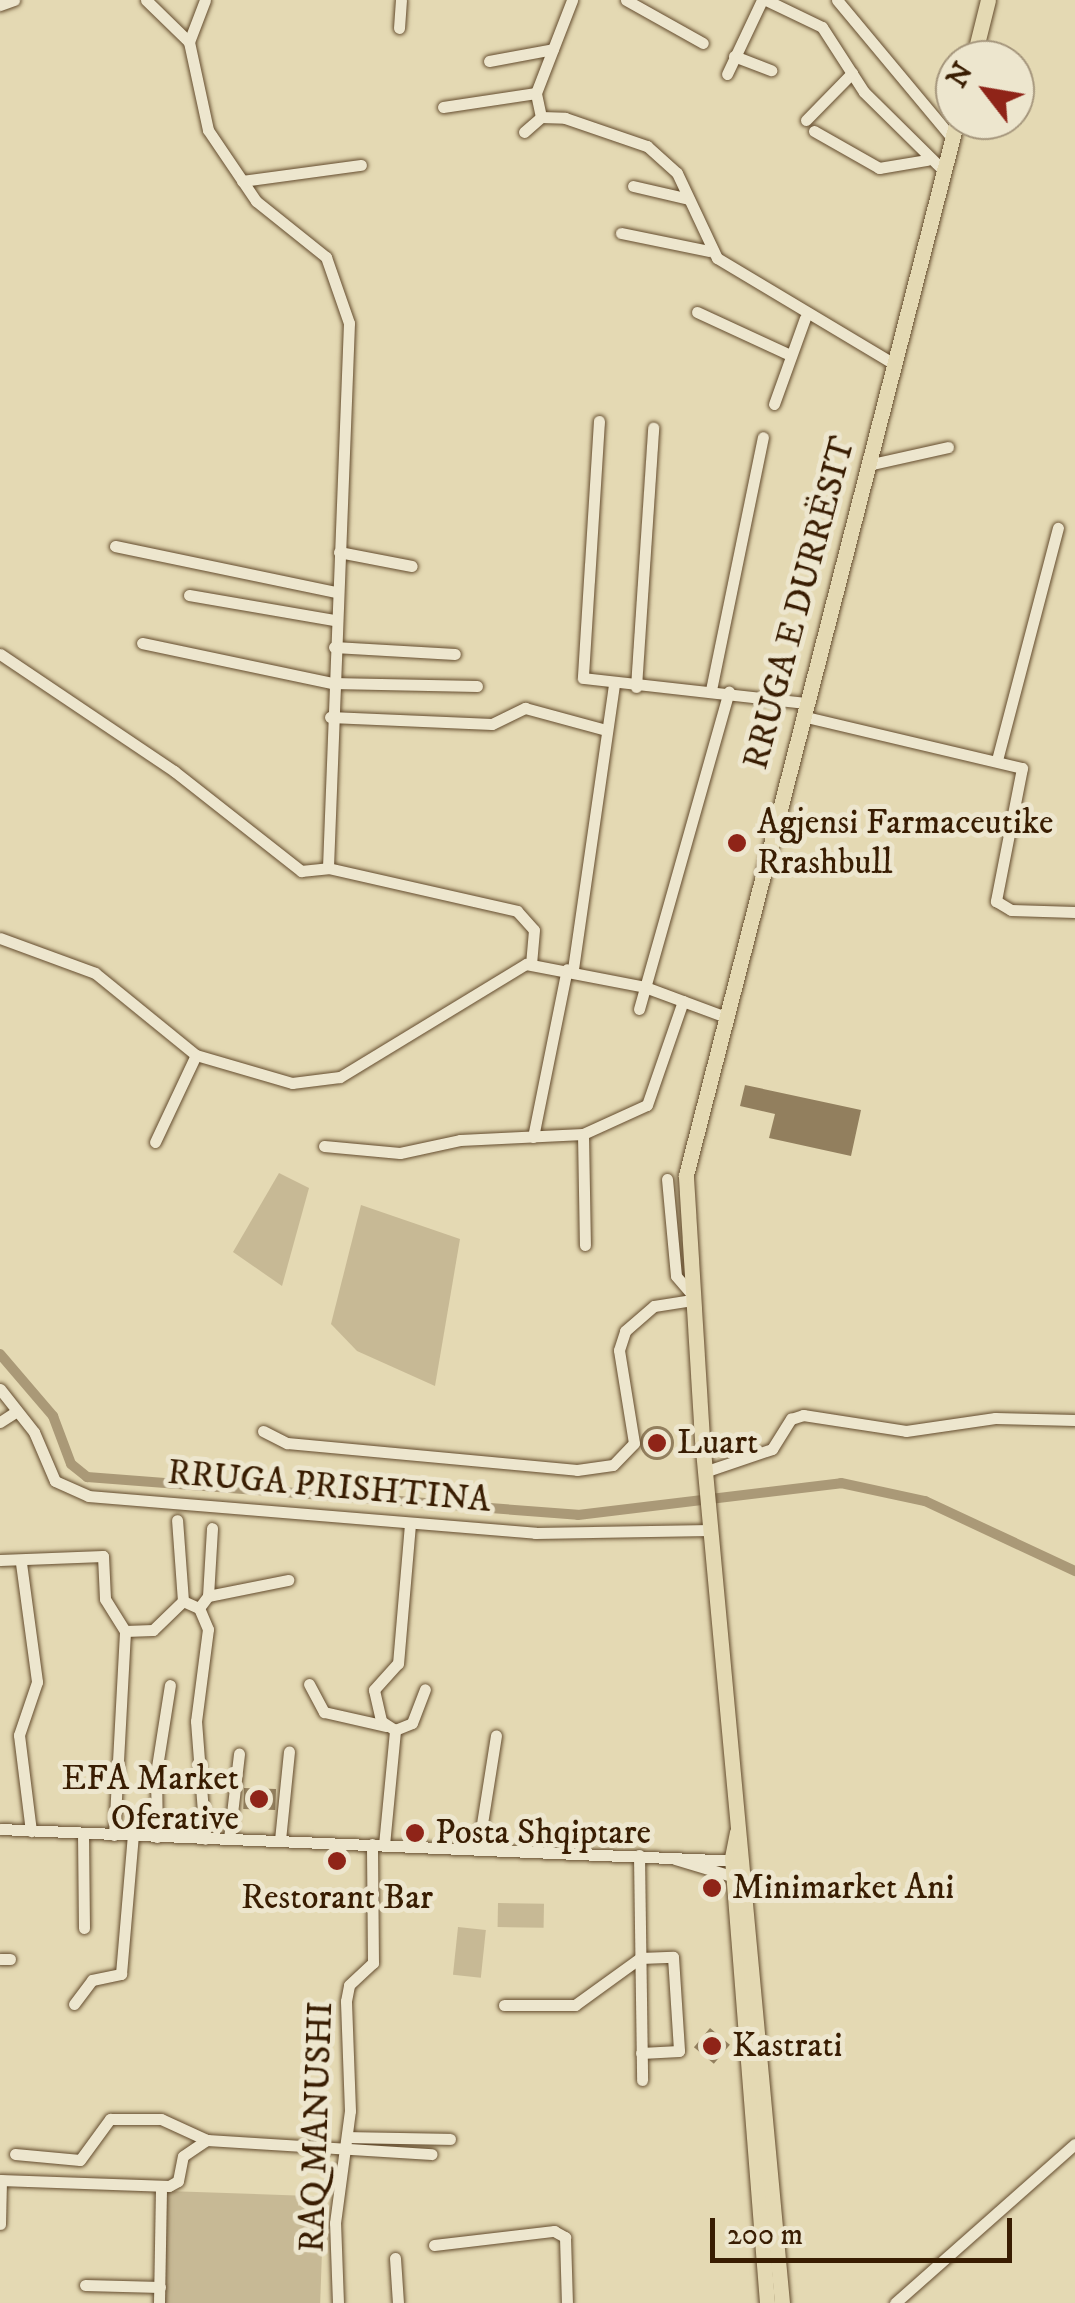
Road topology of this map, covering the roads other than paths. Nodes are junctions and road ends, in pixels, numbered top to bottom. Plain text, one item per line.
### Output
1 (14, 0) edge
2 (146, 0) edge
3 (206, 0) edge
4 (401, 0) edge
5 (572, 0) edge
6 (626, 0) edge
7 (764, 0) edge
8 (837, 0) edge
9 (988, 0) edge
10 (0, 5) edge
11 (398, 28) dead end
12 (977, 40) edge
13 (188, 42) junction
14 (703, 43) dead end
15 (553, 49) junction
16 (734, 56) junction
17 (489, 61) dead end
18 (770, 70) dead end
19 (852, 73) junction
20 (727, 74) dead end
21 (536, 94) junction
22 (443, 107) dead end
23 (540, 117) junction
24 (935, 117) edge
25 (524, 132) dead end
26 (953, 140) edge
27 (927, 160) junction
28 (361, 166) dead end
29 (944, 171) junction
30 (242, 182) junction
31 (633, 186) dead end
32 (689, 199) junction
33 (621, 233) dead end
34 (710, 250) junction
35 (697, 312) dead end
36 (805, 318) junction
37 (790, 355) junction
38 (894, 364) junction
39 (774, 404) dead end
40 (599, 421) dead end
41 (653, 428) dead end
42 (763, 436) dead end
43 (948, 447) dead end
44 (868, 465) junction
45 (1058, 528) dead end
46 (114, 546) dead end
47 (338, 552) junction
48 (412, 566) dead end
49 (336, 592) junction
50 (189, 595) dead end
51 (334, 620) junction
52 (142, 644) dead end
53 (334, 647) junction
54 (0, 654) edge
55 (454, 654) dead end
56 (332, 683) junction
57 (476, 686) dead end
58 (614, 686) junction
59 (636, 687) junction
60 (711, 690) junction
61 (729, 692) junction
62 (804, 709) junction
63 (330, 717) junction
64 (606, 730) junction
65 (997, 760) junction
66 (328, 868) junction
67 (1075, 912) edge
68 (0, 938) edge
69 (531, 964) junction
70 (570, 969) junction
71 (645, 987) junction
72 (682, 1001) junction
73 (639, 1009) dead end
74 (723, 1016) junction
75 (196, 1055) junction
76 (582, 1134) junction
77 (533, 1137) junction
78 (155, 1142) dead end
79 (324, 1146) dead end
80 (666, 1179) dead end
81 (585, 1245) dead end
82 (691, 1296) junction
83 (0, 1388) edge
84 (17, 1411) junction
85 (1075, 1420) edge
86 (0, 1422) edge
87 (263, 1431) dead end
88 (705, 1475) junction
89 (176, 1520) dead end
90 (410, 1524) junction
91 (709, 1524) junction
92 (212, 1528) dead end
93 (0, 1560) edge
94 (21, 1563) junction
95 (288, 1580) dead end
96 (208, 1596) junction
97 (183, 1601) junction
98 (199, 1608) junction
99 (125, 1631) junction
100 (310, 1684) dead end
101 (170, 1685) dead end
102 (425, 1689) dead end
103 (390, 1728) junction
104 (496, 1735) dead end
105 (289, 1751) dead end
106 (240, 1754) dead end
107 (0, 1830) edge
108 (31, 1832) junction
109 (83, 1833) junction
110 (114, 1835) junction
111 (133, 1835) junction
112 (157, 1836) junction
113 (205, 1839) junction
114 (229, 1839) junction
115 (280, 1840) junction
116 (378, 1844) junction
117 (478, 1849) junction
118 (639, 1855) junction
119 (661, 1855) junction
120 (740, 1869) junction
121 (84, 1928) dead end
122 (640, 1958) junction
123 (74, 2004) dead end
124 (504, 2005) dead end
125 (641, 2053) junction
126 (642, 2080) dead end
127 (450, 2139) dead end
128 (206, 2140) junction
129 (348, 2141) junction
130 (1073, 2151) edge
131 (16, 2154) dead end
132 (432, 2154) dead end
133 (1, 2180) edge
134 (161, 2186) junction
135 (0, 2224) edge
136 (434, 2245) dead end
137 (395, 2258) dead end
138 (85, 2285) dead end
139 (160, 2287) junction
140 (159, 2303) edge
141 (338, 2303) edge
142 (398, 2303) edge
143 (567, 2303) edge
144 (768, 2303) edge
145 (782, 2303) edge
146 (894, 2303) edge

1 - 10 street
2 - 13 street
3 - 13 street
4 - 11 street
5 - 15 street
6 - 14 street
7 - 16 street
7 - 19 street
8 - 24 street
9 - 12 main road
13 - 30 street
15 - 17 street
15 - 21 street
16 - 18 street
16 - 20 street
19 - 27 street
19 - 27 street
21 - 22 street
21 - 23 street
23 - 25 street
23 - 32 street
26 - 29 main road, RRUGA E DURRËSIT
27 - 29 street
28 - 30 street
29 - 38 main road, RRUGA E DURRËSIT
30 - 47 street
31 - 32 street
32 - 34 street
33 - 34 street
34 - 36 street
35 - 37 street
36 - 37 street
36 - 38 street
37 - 39 street
38 - 44 main road, RRUGA E DURRËSIT
40 - 58 street
41 - 59 street
42 - 60 street
43 - 44 street
44 - 62 main road, RRUGA E DURRËSIT
45 - 65 street
46 - 49 street
47 - 48 street
47 - 49 street
49 - 51 street
50 - 51 street
51 - 53 street
52 - 56 street
53 - 55 street
53 - 56 street
54 - 66 street
56 - 57 street
56 - 63 street
58 - 59 street
58 - 64 street
59 - 60 street
60 - 61 street
61 - 62 street
61 - 71 street
62 - 65 street
62 - 74 main road, RRUGA E DURRËSIT
63 - 64 street
63 - 66 street
64 - 70 street
65 - 67 street
66 - 69 street
68 - 75 street
69 - 70 street
69 - 75 street
70 - 71 street
70 - 77 street
71 - 72 street
71 - 73 street
72 - 74 street
72 - 76 street
74 - 82 main road, RRUGA E DURRËSIT
75 - 78 street
76 - 77 street
76 - 81 street
77 - 79 street
80 - 82 street
82 - 87 street
82 - 88 main road, RRUGA E DURRËSIT
83 - 84 street, RRUGA PRISHTINA
84 - 86 street
84 - 90 street, RRUGA PRISHTINA
85 - 88 street
88 - 91 main road, RRUGA E DURRËSIT
89 - 97 street
90 - 91 street, RRUGA PRISHTINA
90 - 103 street, RAQ MANUSHI
91 - 120 main road, RRUGA E DURRËSIT
92 - 96 street
93 - 94 street
94 - 99 street
94 - 108 street
95 - 96 street
96 - 98 street
97 - 98 street
97 - 99 street
98 - 113 street
99 - 110 street
100 - 103 street
101 - 112 street
102 - 103 street
103 - 116 street, RAQ MANUSHI
104 - 117 street
105 - 115 street
106 - 114 street
107 - 108 street
108 - 109 street
109 - 110 street
109 - 121 street
110 - 111 street
111 - 112 street
111 - 123 street
112 - 113 street
113 - 114 street
114 - 115 street
115 - 116 street
116 - 117 street
116 - 129 street, RAQ MANUSHI
117 - 118 street
118 - 119 street
118 - 122 street
119 - 120 street
119 - 120 street
120 - 144 main road
120 - 145 main road
122 - 124 street
122 - 125 street
122 - 125 street
125 - 126 street
127 - 129 street
128 - 129 street
128 - 131 street
128 - 134 street
129 - 132 street
129 - 141 street, RAQ MANUSHI
130 - 146 street
133 - 134 street
133 - 135 street
134 - 139 street
136 - 143 street
137 - 142 street
138 - 139 street
139 - 140 street

